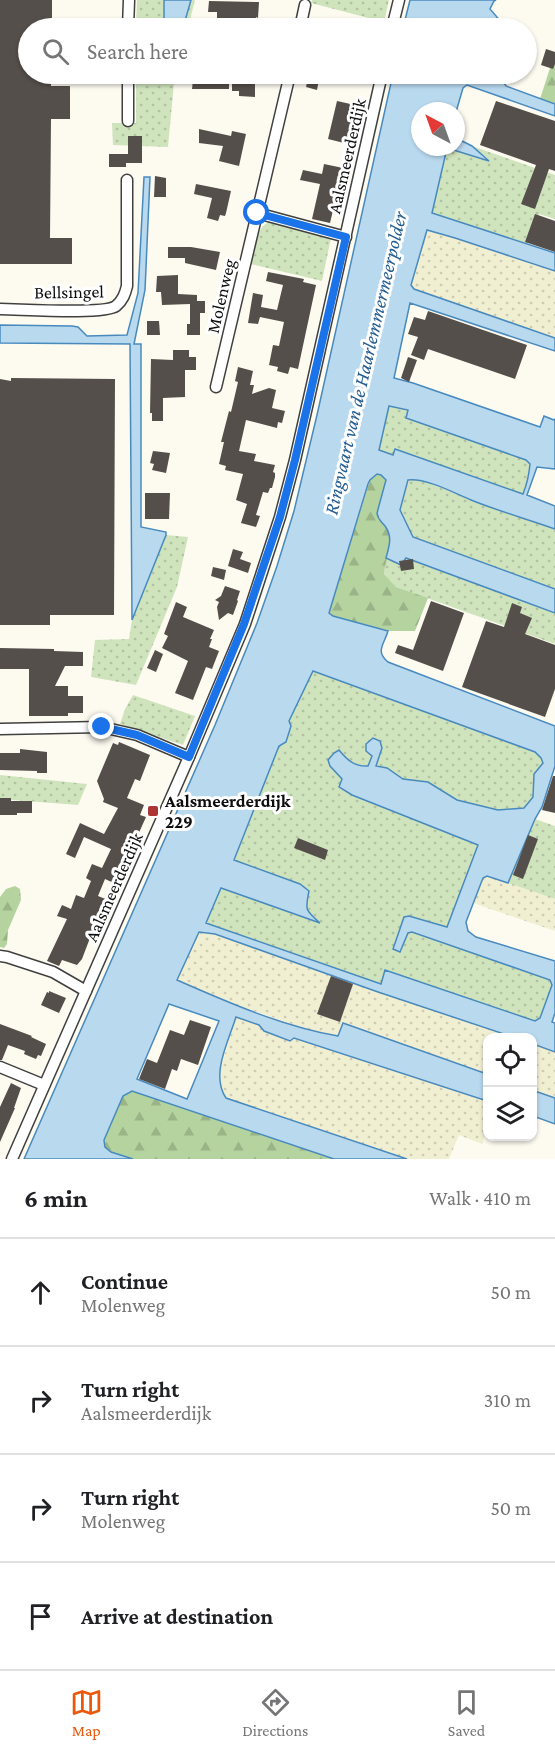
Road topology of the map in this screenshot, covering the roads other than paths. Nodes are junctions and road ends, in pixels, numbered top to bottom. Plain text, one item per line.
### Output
1 (129, 0) edge
2 (399, 0) edge
3 (305, 4) dead end
4 (128, 18) edge
5 (302, 18) edge
6 (394, 18) edge
7 (128, 84) edge
8 (288, 84) edge
9 (380, 84) edge
10 (128, 120) dead end
11 (127, 180) dead end
12 (257, 213) junction
13 (346, 237) junction
14 (0, 309) edge
15 (216, 387) dead end
16 (0, 729) edge
17 (189, 757) junction
18 (3, 956) edge
19 (86, 991) junction
20 (0, 1067) edge
21 (44, 1085) junction
22 (12, 1159) edge

1 - 4 street
2 - 6 street
3 - 5 street
7 - 10 street
8 - 12 street, Molenweg
9 - 13 street, Aalsmeerderdijk
11 - 14 street, Bellsingel
12 - 13 street
12 - 15 street, Molenweg
13 - 17 street, Aalsmeerderdijk
16 - 17 street
17 - 19 street, Aalsmeerderdijk
18 - 19 street
19 - 21 street, Aalsmeerderdijk
20 - 21 street
21 - 22 street, Aalsmeerderdijk

